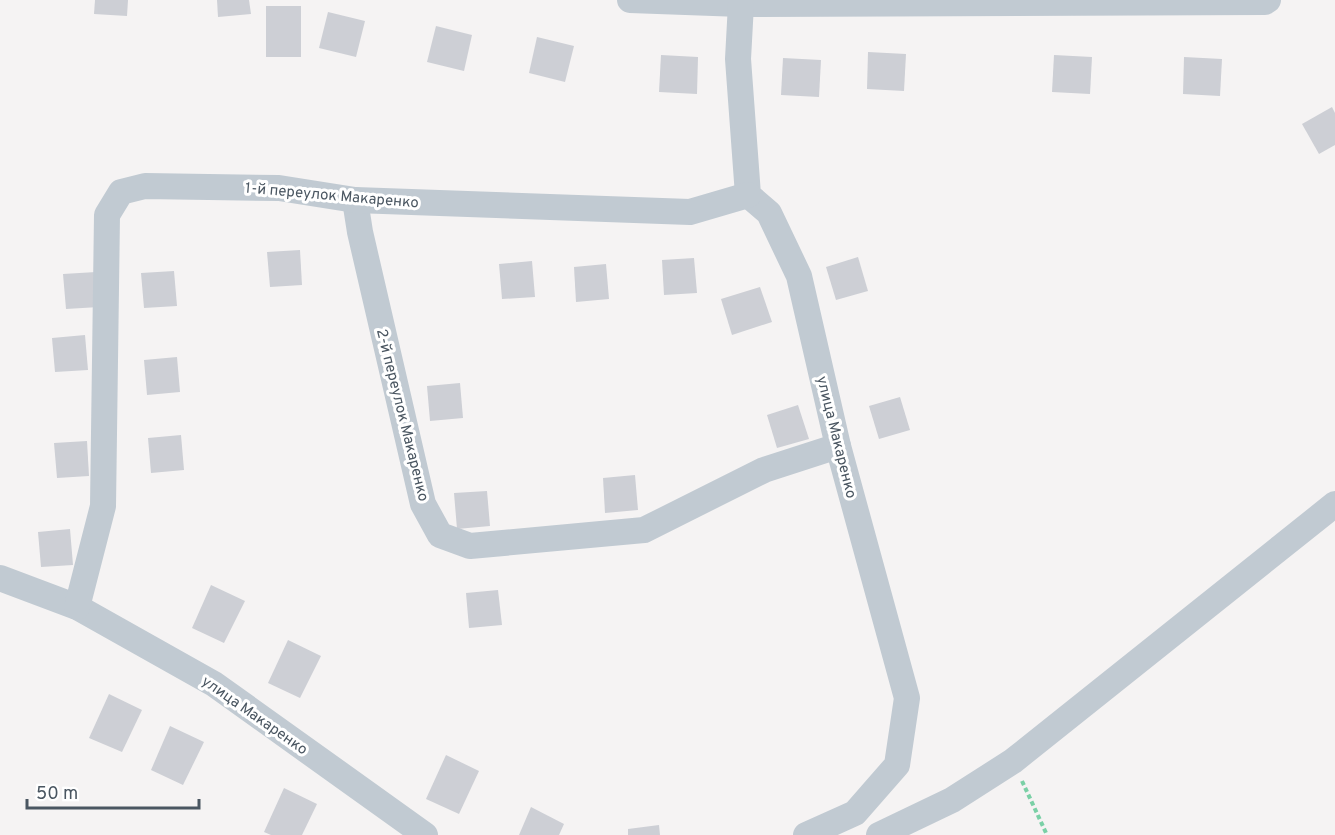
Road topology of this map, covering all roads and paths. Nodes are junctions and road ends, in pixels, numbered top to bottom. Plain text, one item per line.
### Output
1 (1268, 0) edge
2 (641, 1) edge
3 (741, 4) junction
4 (748, 195) junction
5 (356, 200) junction
6 (838, 446) junction
7 (1335, 504) edge
8 (0, 578) edge
9 (77, 607) junction
10 (1013, 761) junction
11 (425, 835) edge
12 (806, 835) edge
13 (879, 835) edge
14 (1047, 835) edge

1 - 3 street
2 - 3 street
3 - 4 street
4 - 5 street, 1-й переулок Макаренко
4 - 6 street, улица Макаренко
5 - 6 street, 2-й переулок Макаренко
5 - 9 street, 1-й переулок Макаренко
6 - 12 street, улица Макаренко
7 - 10 street
8 - 9 street, улица Макаренко
9 - 11 street, улица Макаренко
10 - 13 street
10 - 14 path

